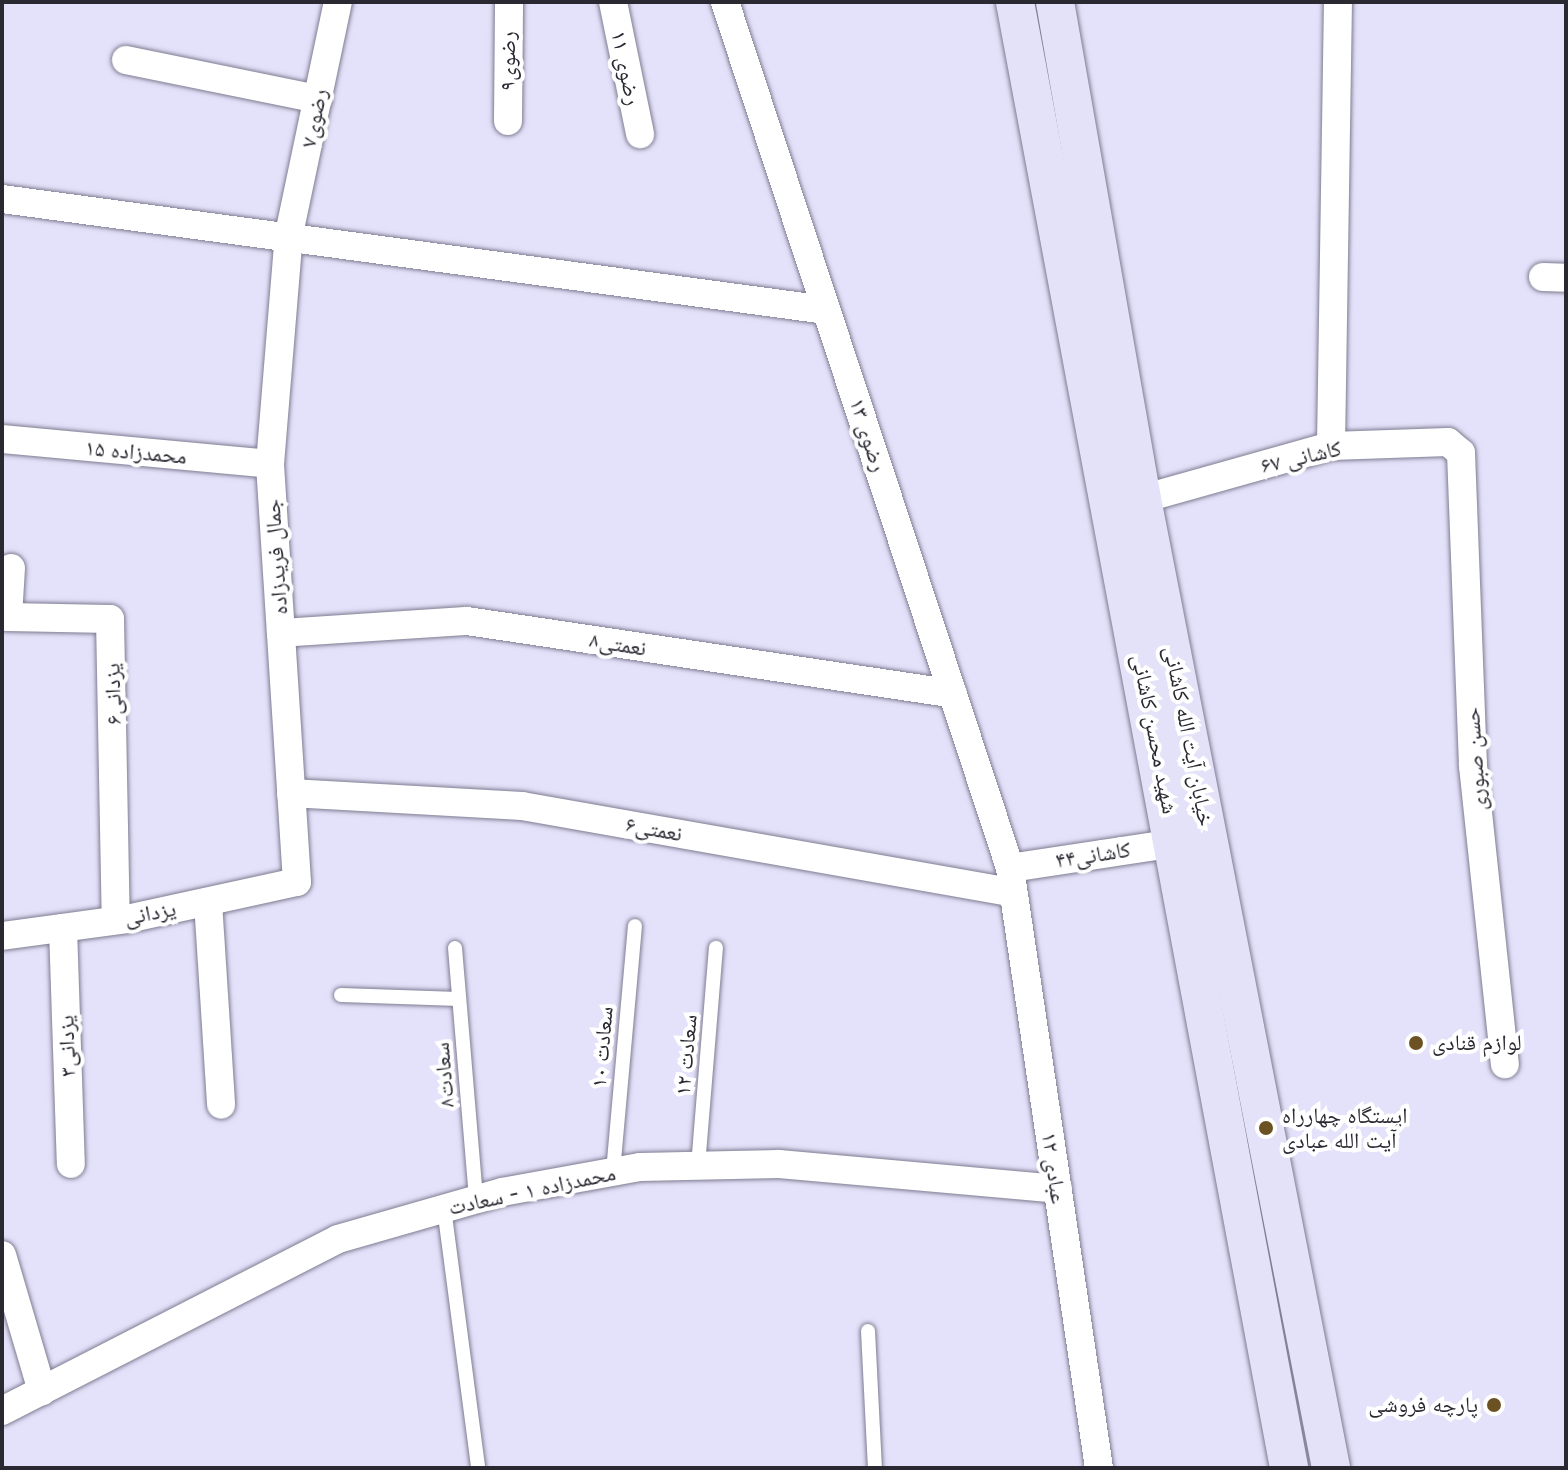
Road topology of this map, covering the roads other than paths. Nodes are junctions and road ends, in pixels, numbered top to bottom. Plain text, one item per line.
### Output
1 (338, 2) edge
2 (509, 2) edge
3 (613, 2) edge
4 (725, 2) edge
5 (1015, 2) edge
6 (1055, 2) edge
7 (1338, 2) edge
8 (126, 60) dead end
9 (318, 99) junction
10 (508, 121) dead end
11 (640, 134) dead end
12 (2, 199) edge
13 (289, 234) junction
14 (826, 310) junction
15 (2, 439) edge
16 (1331, 446) junction
17 (1461, 453) joint
18 (270, 464) junction
19 (1142, 499) junction
20 (11, 568) dead end
21 (281, 633) junction
22 (953, 694) junction
23 (291, 793) junction
24 (1176, 843) junction
25 (1012, 880) junction
26 (297, 882) joint
27 (208, 902) junction
28 (116, 920) junction
29 (635, 926) dead end
30 (63, 928) junction
31 (2, 936) edge
32 (455, 948) dead end
33 (716, 948) dead end
34 (341, 995) dead end
35 (459, 999) junction
36 (1505, 1064) dead end
37 (221, 1105) dead end
38 (71, 1164) dead end
39 (698, 1166) junction
40 (613, 1172) junction
41 (1058, 1189) junction
42 (476, 1199) junction
43 (444, 1208) junction
44 (2, 1255) edge
45 (868, 1331) dead end
46 (42, 1391) junction
47 (2, 1411) edge
48 (478, 1468) edge
49 (875, 1468) edge
50 (1099, 1468) edge
51 (1289, 1468) edge
52 (1331, 1468) edge

1 - 9 street, رضوی۷
2 - 10 street, رضوی۹
3 - 11 street, رضوی ۱۱
4 - 14 street, رضوی ۱۳
5 - 24 main road, شهید محسن کاشانی
6 - 19 main road, خیابان آیت الله کاشانی
7 - 16 street
8 - 9 street
9 - 13 street, رضوی۷
12 - 13 street
13 - 14 street
13 - 18 street, جمال فریدزاده
14 - 22 street, رضوی ۱۳
15 - 18 street, محمدزاده ۱۵
16 - 17 street, کاشانی ۶۷
16 - 19 street, کاشانی ۶۷
17 - 36 street, حسن صبوری
18 - 21 street, جمال فریدزاده
19 - 52 main road, خیابان آیت الله کاشانی
20 - 28 street, یزدانی۶
21 - 22 street, نعمتی۸
21 - 23 street, جمال فریدزاده
22 - 25 street, رضوی ۱۳
23 - 25 street, نعمتی۶
23 - 26 street, جمال فریدزاده
24 - 25 street, کاشانی۴۴
24 - 51 main road, شهید محسن کاشانی
25 - 41 street, عبادی ۱۲
26 - 27 street, یزدانی
27 - 28 street, یزدانی
27 - 37 street
28 - 30 street, یزدانی
29 - 40 lane, سعادت ۱۰
30 - 31 street, یزدانی
30 - 38 street, یزدانی۳
32 - 35 lane, سعادت۸
33 - 39 lane, سعادت ۱۲
34 - 35 lane
35 - 42 lane, سعادت۸
39 - 40 street, محمدزاده ۱ - سعادت
39 - 41 street, محمدزاده ۱ - سعادت
40 - 42 street, محمدزاده ۱ - سعادت
41 - 50 street, عبادی ۱۲
42 - 43 street, محمدزاده ۱ - سعادت
43 - 46 street, محمدزاده ۱ - سعادت
43 - 48 lane
44 - 46 street
45 - 49 lane
46 - 47 street, محمدزاده ۱ - سعادت

